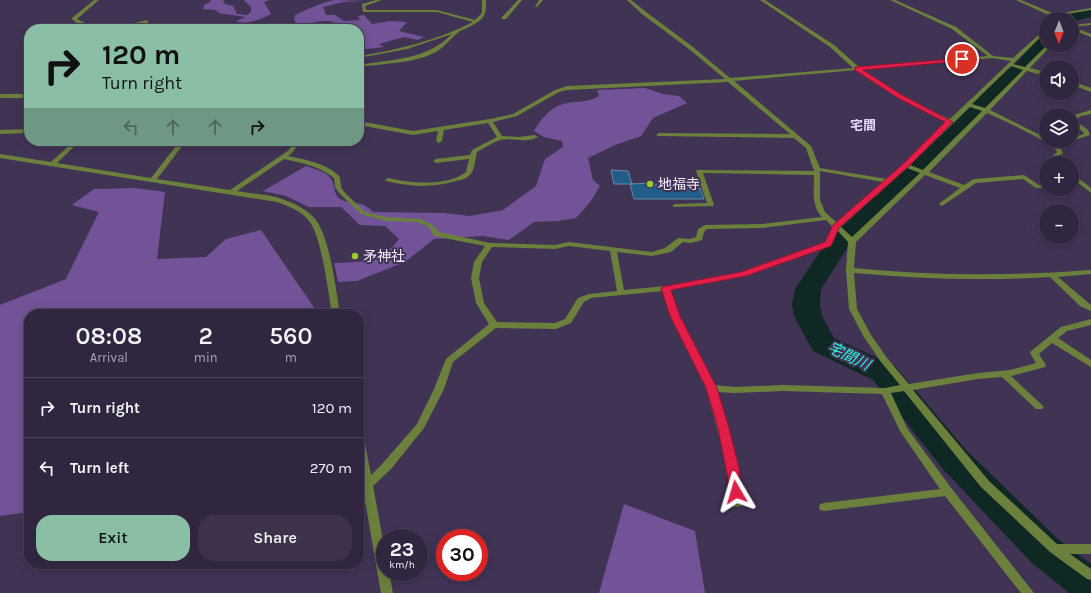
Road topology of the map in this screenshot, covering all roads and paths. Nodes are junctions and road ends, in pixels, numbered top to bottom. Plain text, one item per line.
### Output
1 (97, 0) edge
2 (380, 0) edge
3 (484, 0) edge
4 (520, 0) edge
5 (541, 0) edge
6 (628, 0) edge
7 (640, 0) edge
8 (762, 0) edge
9 (892, 0) edge
10 (1018, 0) edge
11 (536, 6) dead end
12 (1091, 9) edge
13 (1043, 12) edge
14 (1071, 12) edge
15 (504, 18) dead end
16 (476, 21) junction
17 (82, 24) edge
18 (137, 24) edge
19 (146, 24) edge
20 (1091, 24) edge
21 (1079, 26) edge
22 (1079, 30) edge
23 (458, 31) junction
24 (1091, 36) edge
25 (1039, 37) edge
26 (1043, 52) edge
27 (364, 56) edge
28 (992, 57) junction
29 (1014, 64) junction
30 (364, 65) edge
31 (1027, 68) junction
32 (857, 69) junction
33 (1039, 72) edge
34 (730, 80) junction
35 (1079, 86) edge
36 (1091, 90) edge
37 (0, 96) edge
38 (24, 96) edge
39 (971, 106) junction
40 (984, 110) junction
41 (1091, 112) edge
42 (1079, 115) edge
43 (490, 121) junction
44 (949, 122) junction
45 (364, 124) edge
46 (1079, 126) edge
47 (441, 128) junction
48 (24, 131) edge
49 (0, 132) edge
50 (659, 135) dead end
51 (797, 136) junction
52 (1039, 136) edge
53 (1088, 136) edge
54 (535, 137) dead end
55 (500, 138) junction
56 (439, 141) dead end
57 (72, 146) edge
58 (179, 146) edge
59 (294, 146) edge
60 (1055, 148) edge
61 (0, 156) edge
62 (1055, 156) edge
63 (283, 157) junction
64 (472, 157) junction
65 (436, 162) dead end
66 (52, 165) junction
67 (908, 167) junction
68 (817, 171) junction
69 (923, 171) junction
70 (153, 180) junction
71 (388, 180) dead end
72 (887, 181) junction
73 (1079, 181) edge
74 (1079, 185) edge
75 (1083, 185) junction
76 (964, 186) junction
77 (1039, 187) edge
78 (1091, 191) edge
79 (232, 192) junction
80 (942, 204) dead end
81 (675, 206) dead end
82 (827, 218) junction
83 (836, 227) junction
84 (852, 241) junction
85 (490, 245) junction
86 (613, 250) junction
87 (850, 270) junction
88 (1091, 272) edge
89 (1053, 276) junction
90 (666, 288) junction
91 (620, 293) junction
92 (335, 309) edge
93 (1091, 309) edge
94 (1091, 322) edge
95 (494, 325) junction
96 (1053, 339) junction
97 (1091, 364) edge
98 (1004, 374) junction
99 (711, 388) junction
100 (906, 388) junction
101 (888, 391) junction
102 (1039, 407) dead end
103 (364, 467) edge
104 (367, 485) junction
105 (948, 492) junction
106 (737, 503) dead end
107 (824, 507) dead end
108 (1054, 549) junction
109 (1091, 549) edge
110 (1091, 575) edge
111 (387, 593) edge
112 (1028, 593) edge

1 - 17 street
2 - 16 street
3 - 16 street
4 - 15 street
5 - 11 street
6 - 7 street
6 - 34 street
8 - 32 street
9 - 28 street
10 - 13 street
12 - 14 street
16 - 23 street
18 - 19 street
20 - 21 street
22 - 24 street
23 - 27 street
23 - 30 street
25 - 29 street
26 - 31 street
28 - 29 street
28 - 32 street
29 - 31 street
29 - 39 street
31 - 33 street
31 - 40 street
32 - 34 street
32 - 44 street
34 - 43 street
34 - 51 street
35 - 36 street
37 - 38 street
39 - 40 street
39 - 44 street
40 - 52 street
40 - 69 street
41 - 42 street
43 - 47 street
43 - 55 street
44 - 67 street
45 - 47 street
46 - 53 street
47 - 56 street
48 - 49 street
50 - 51 street
51 - 68 street
54 - 55 street
55 - 64 street
57 - 66 street
58 - 70 street
59 - 63 street
60 - 62 street
61 - 66 street
63 - 79 street
63 - 85 street
64 - 65 street
64 - 71 street
66 - 70 street
67 - 69 street
67 - 72 street
68 - 72 street
68 - 81 street
68 - 82 street
69 - 76 street
69 - 84 street
70 - 79 street
72 - 83 street
73 - 75 street
74 - 75 street
75 - 78 street
76 - 77 street
76 - 80 street
79 - 92 street
82 - 83 street
82 - 86 street
83 - 84 street
83 - 90 street
84 - 87 street
85 - 86 street
85 - 95 street
86 - 91 street
87 - 89 street
87 - 100 street
88 - 89 street
89 - 93 street
90 - 91 street
90 - 99 street
91 - 95 street
94 - 96 street
95 - 104 street
96 - 97 street
96 - 98 street
98 - 100 street
98 - 102 street
99 - 101 street
99 - 106 street
100 - 101 street
100 - 108 street
101 - 105 street
103 - 104 street
104 - 111 street
105 - 107 street
105 - 112 street
108 - 109 street
108 - 110 street

